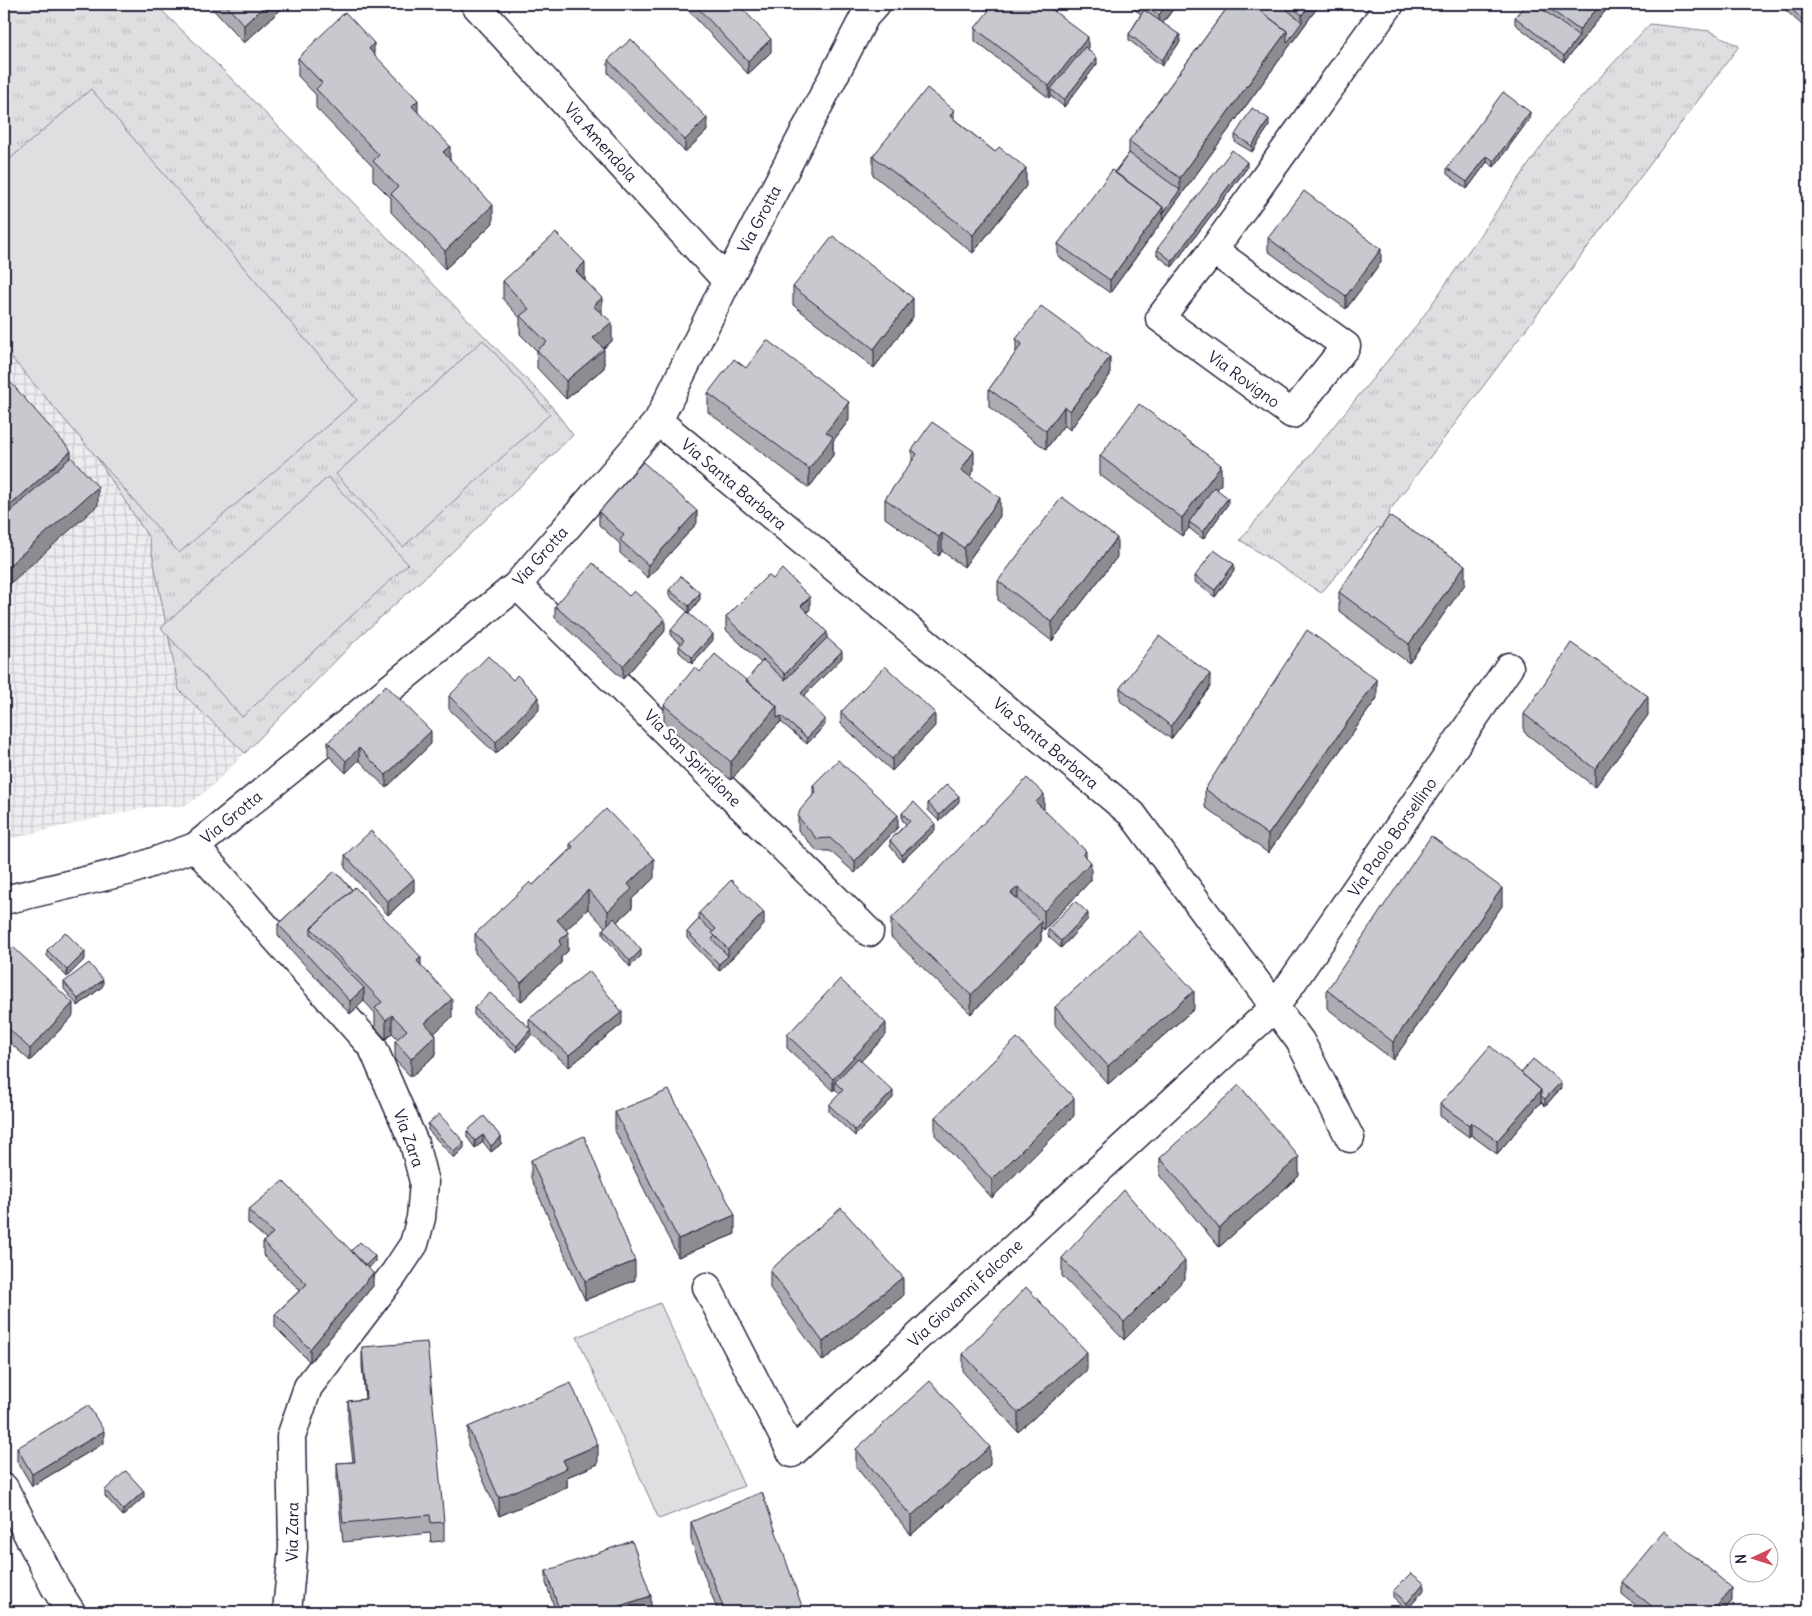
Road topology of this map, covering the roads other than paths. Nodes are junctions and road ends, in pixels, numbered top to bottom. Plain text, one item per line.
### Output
1 (475, 4) edge
2 (876, 4) edge
3 (1390, 4) edge
4 (1213, 250) junction
5 (727, 281) junction
6 (658, 421) junction
7 (517, 585) junction
8 (1509, 667) dead end
9 (195, 847) junction
10 (4, 900) edge
11 (870, 932) dead end
12 (1275, 1007) junction
13 (1350, 1138) dead end
14 (707, 1286) dead end
15 (4, 1488) edge
16 (71, 1612) edge
17 (287, 1612) edge

1 - 5 street, Via Amendola
2 - 5 street, Via Grotta
3 - 4 street, Via Rovigno
4 - 4 street, Via Rovigno
5 - 6 street, Via Grotta
6 - 7 street, Via Grotta
6 - 12 street, Via Santa Barbara
7 - 9 street, Via Grotta
7 - 11 street, Via San Spiridione
8 - 12 street, Via Paolo Borsellino
9 - 10 street, Via Grotta
9 - 17 street, Via Zara
12 - 13 street, Via Santa Barbara
12 - 14 street, Via Giovanni Falcone
15 - 16 street

